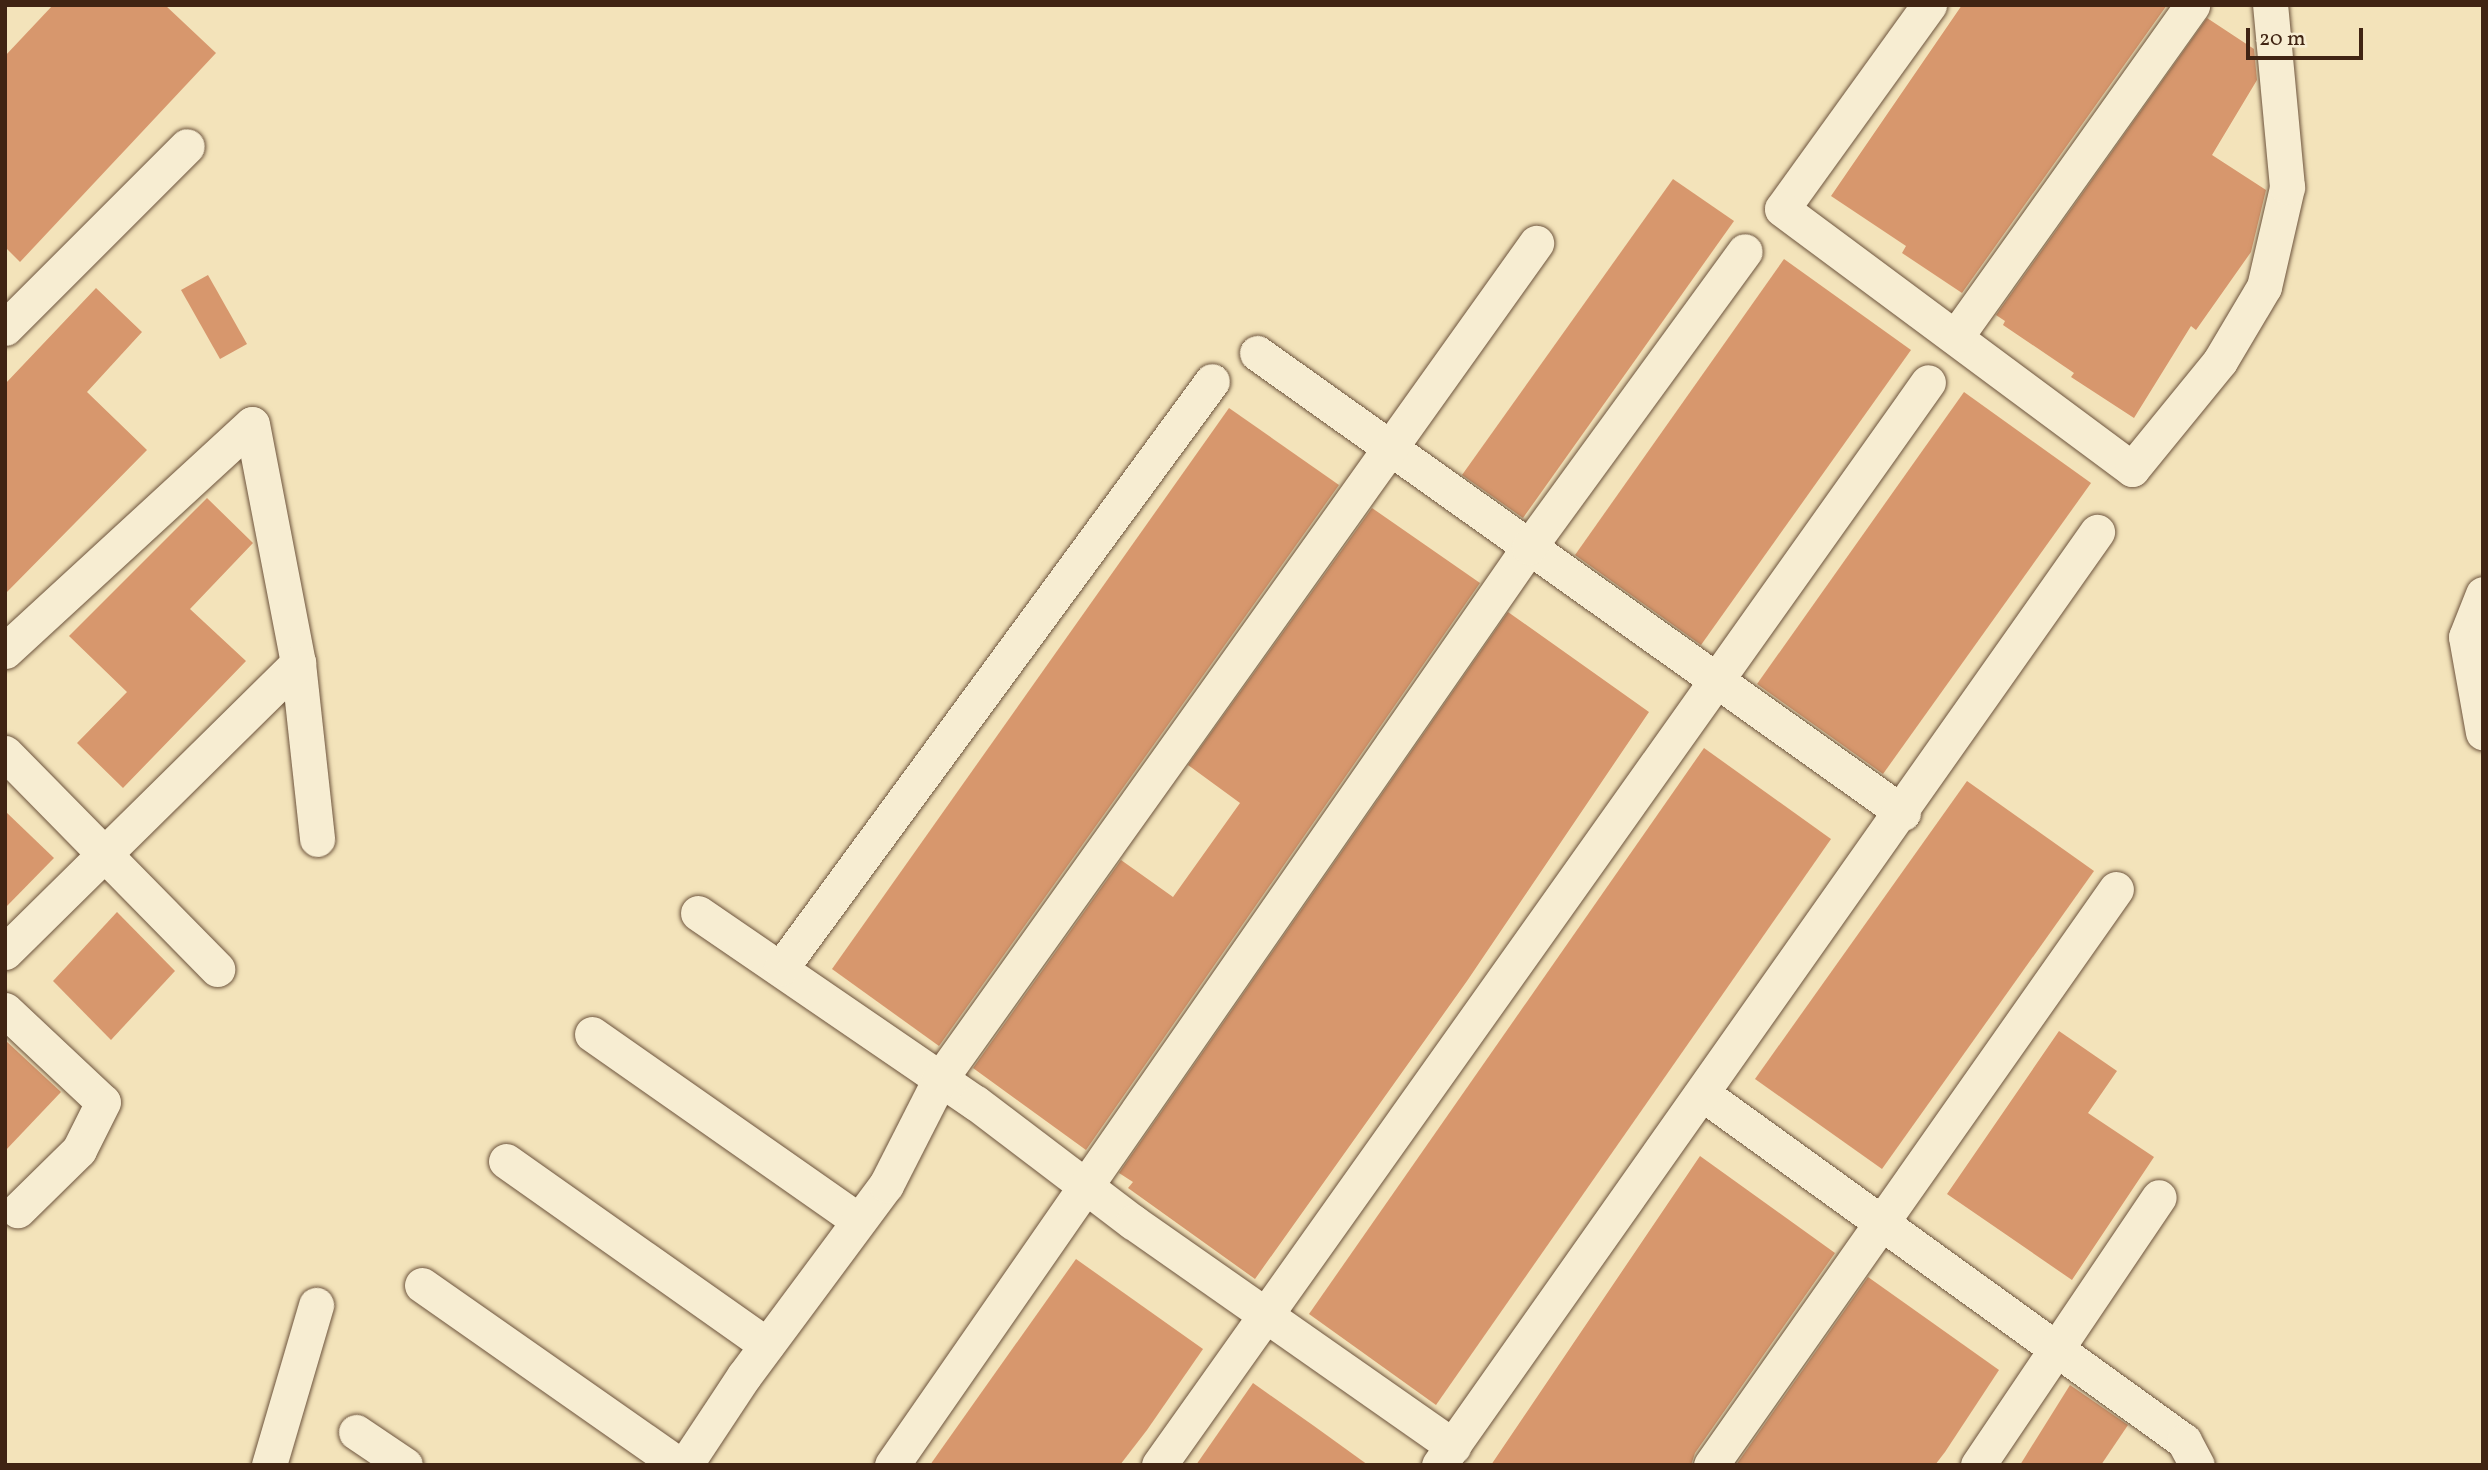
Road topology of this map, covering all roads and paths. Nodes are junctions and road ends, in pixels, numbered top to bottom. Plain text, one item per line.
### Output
1 (1930, 5) edge
2 (2192, 5) edge
3 (2270, 5) edge
4 (187, 146) dead end
5 (1536, 243) dead end
6 (1745, 251) dead end
7 (5, 328) edge
8 (1957, 335) junction
9 (1257, 353) dead end
10 (1212, 381) dead end
11 (1928, 382) dead end
12 (1389, 447) junction
13 (2097, 532) dead end
14 (1529, 547) junction
15 (2483, 594) edge
16 (5, 651) edge
17 (298, 663) junction
18 (1715, 679) junction
19 (2483, 732) edge
20 (5, 753) edge
21 (1903, 813) junction
22 (317, 839) dead end
23 (106, 852) junction
24 (2116, 889) dead end
25 (698, 913) dead end
26 (5, 952) edge
27 (781, 968) junction
28 (218, 969) dead end
29 (5, 1010) edge
30 (592, 1034) dead end
31 (940, 1079) junction
32 (1703, 1094) junction
33 (506, 1161) dead end
34 (1084, 1184) junction
35 (2159, 1197) dead end
36 (18, 1210) dead end
37 (858, 1220) junction
38 (1882, 1223) junction
39 (422, 1285) dead end
40 (316, 1305) dead end
41 (1265, 1314) junction
42 (767, 1345) junction
43 (2058, 1349) junction
44 (356, 1432) dead end
45 (1446, 1455) edge
46 (268, 1465) edge
47 (405, 1465) edge
48 (679, 1465) edge
49 (685, 1465) edge
50 (892, 1465) edge
51 (1159, 1465) edge
52 (1712, 1465) edge
53 (1978, 1465) edge
54 (2197, 1465) edge

1 - 8 street
2 - 8 street
3 - 8 street
4 - 7 street
5 - 12 street
6 - 14 street
9 - 12 street
10 - 27 street
11 - 18 street
12 - 14 street
12 - 31 street
13 - 21 street
14 - 18 street
14 - 34 street
15 - 19 street
16 - 17 street
17 - 22 street
17 - 23 street
18 - 21 street
18 - 41 street
20 - 23 street
21 - 32 street
23 - 26 street
23 - 28 street
24 - 38 street
25 - 27 street
27 - 31 street
29 - 36 street
30 - 37 street
31 - 34 street
31 - 37 street
32 - 38 street
32 - 45 street
33 - 42 street
34 - 41 street
34 - 50 street
35 - 43 street
37 - 42 street
38 - 43 street
38 - 52 street
39 - 48 street
40 - 46 street
41 - 45 street
41 - 51 street
42 - 49 street
43 - 53 street
43 - 54 street
44 - 47 street

